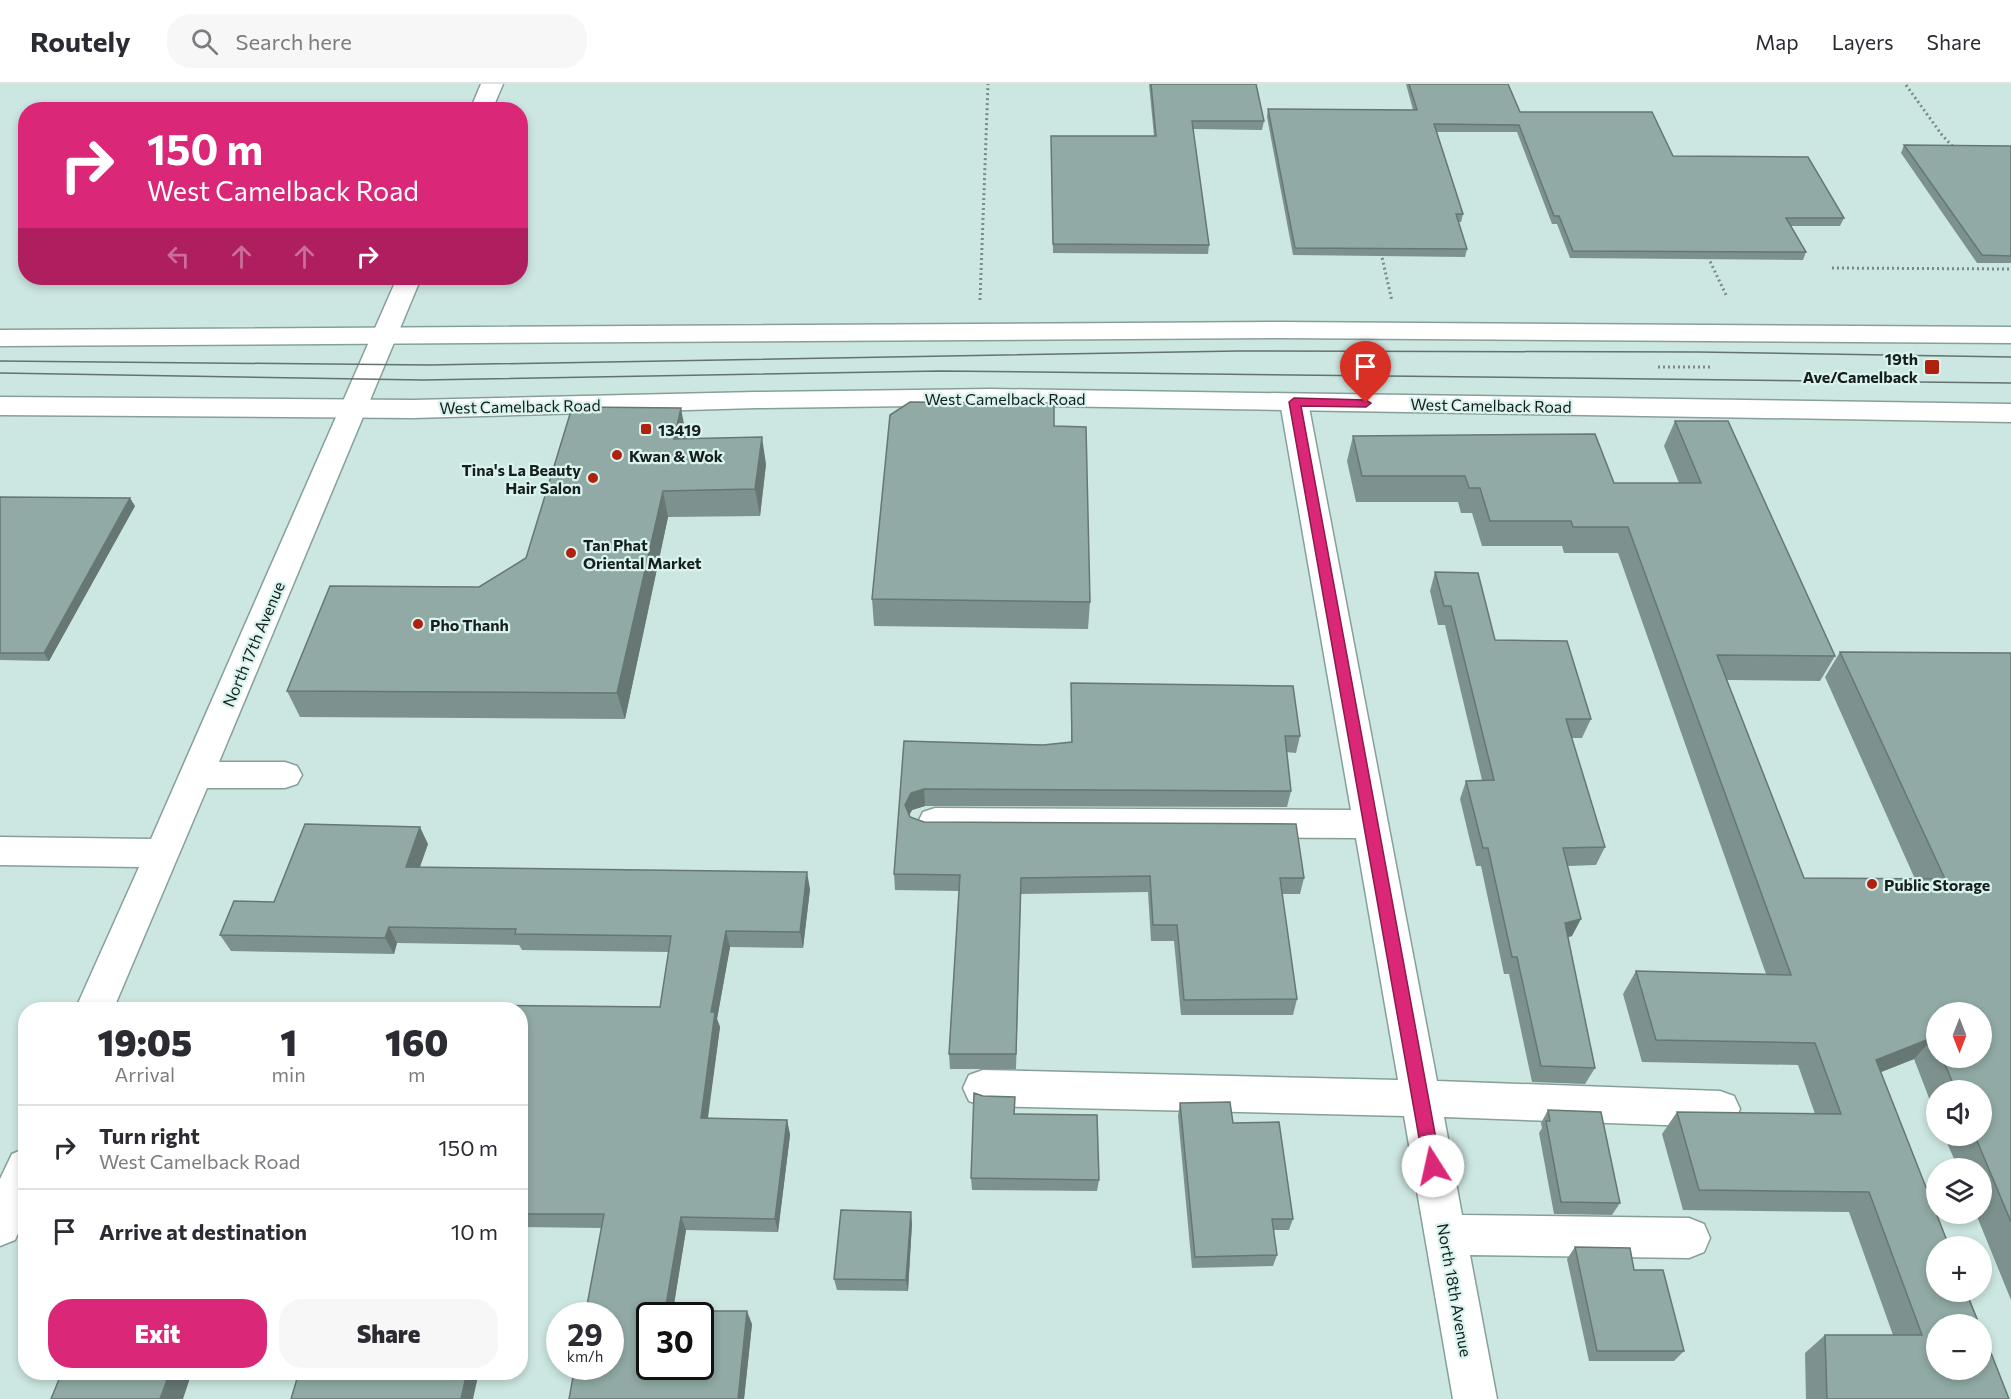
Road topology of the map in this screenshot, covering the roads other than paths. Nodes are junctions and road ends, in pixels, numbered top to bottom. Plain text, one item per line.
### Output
1 (492, 84) edge
2 (484, 102) edge
3 (406, 285) edge
4 (385, 334) junction
5 (2011, 335) edge
6 (0, 338) edge
7 (1294, 402) junction
8 (0, 406) edge
9 (352, 409) junction
10 (2011, 413) edge
11 (197, 775) junction
12 (285, 775) dead end
13 (925, 822) edge
14 (1371, 824) junction
15 (0, 851) edge
16 (162, 853) junction
17 (97, 1002) edge
18 (983, 1088) dead end
19 (1420, 1098) junction
20 (1720, 1109) dead end
21 (18, 1185) edge
22 (0, 1226) edge
23 (1445, 1235) junction
24 (1689, 1238) dead end
25 (1475, 1399) edge

1 - 2 main road
3 - 4 main road, North 17th Avenue
4 - 5 main road
4 - 6 main road
4 - 9 main road, North 17th Avenue
7 - 9 main road, West Camelback Road
7 - 10 main road, West Camelback Road
7 - 14 main road, North 18th Avenue
8 - 9 main road, West Camelback Road
9 - 11 main road, North 17th Avenue
11 - 12 main road
11 - 16 main road, North 17th Avenue
13 - 14 main road
14 - 19 main road, North 18th Avenue
15 - 16 main road
16 - 17 main road, North 17th Avenue
18 - 19 main road
19 - 20 main road
19 - 23 main road, North 18th Avenue
21 - 22 main road
23 - 24 main road
23 - 25 main road, North 18th Avenue

